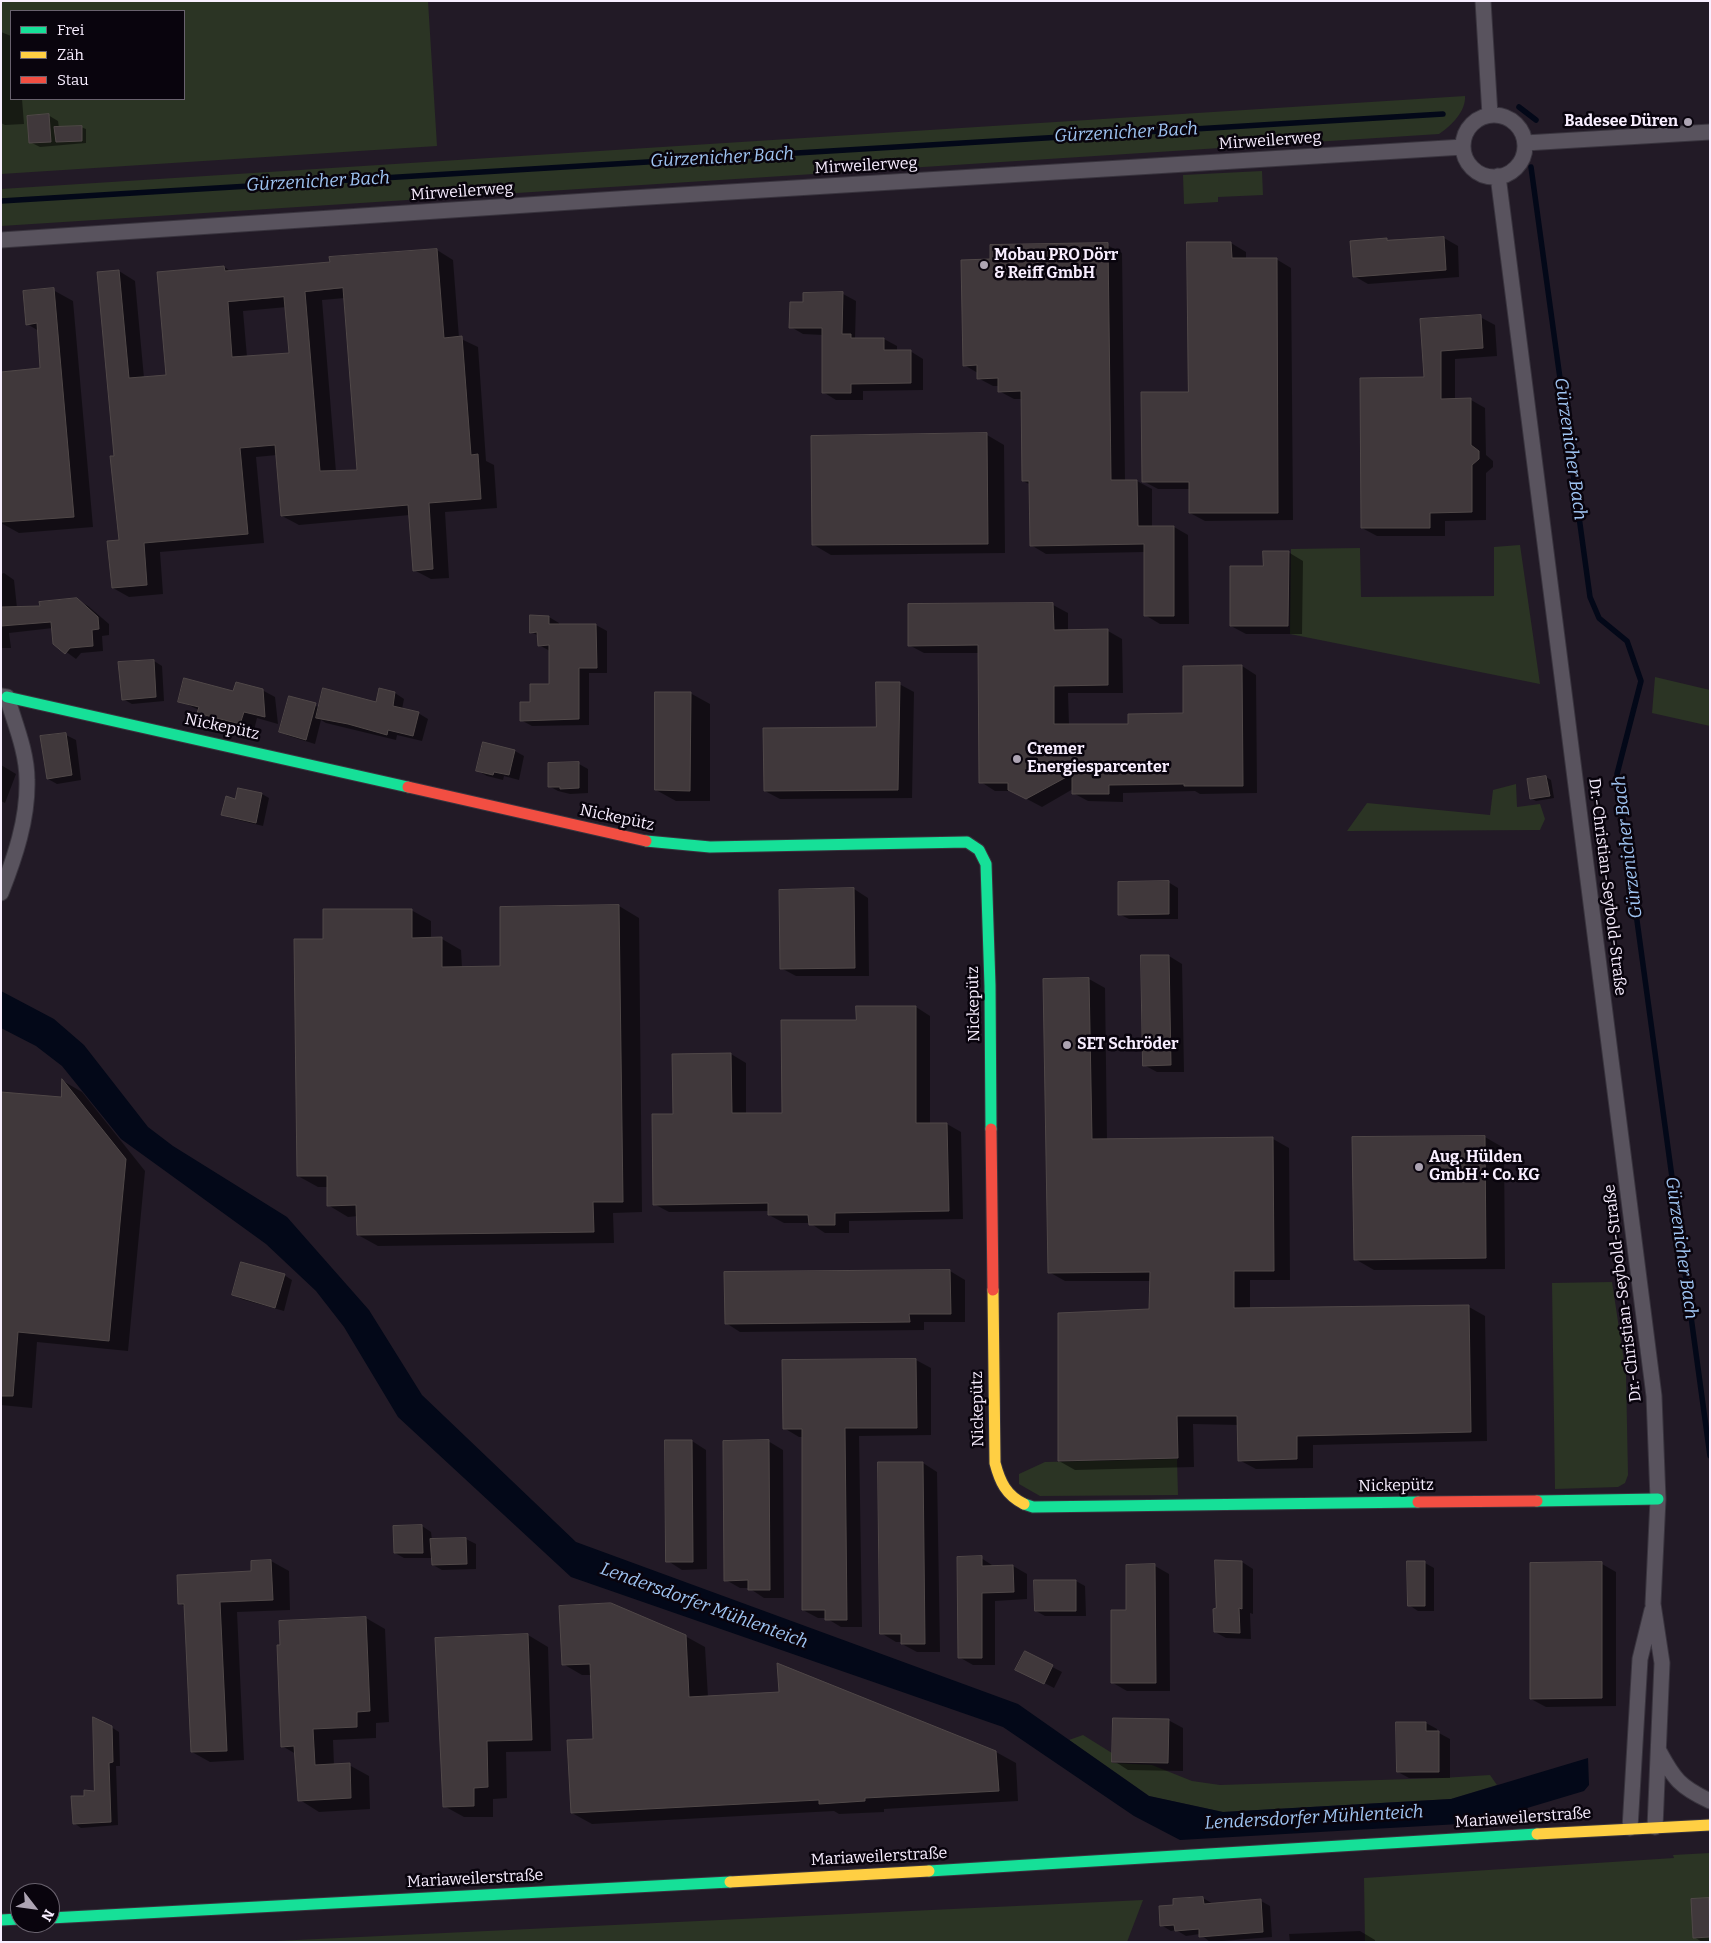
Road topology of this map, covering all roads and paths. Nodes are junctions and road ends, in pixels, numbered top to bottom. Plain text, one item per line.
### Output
1 (1483, 1) edge
2 (1490, 115) junction
3 (1710, 132) edge
4 (1525, 143) junction
5 (1463, 147) junction
6 (1498, 176) junction
7 (1, 240) edge
8 (4, 697) edge
9 (1, 893) edge
10 (1658, 1499) junction
11 (1653, 1604) junction
12 (1658, 1750) junction
13 (1710, 1801) edge
14 (1710, 1824) edge
15 (1655, 1827) junction
16 (1630, 1828) junction
17 (60, 1917) edge

1 - 2 street
2 - 4 street
2 - 5 street
3 - 4 street
4 - 6 street
5 - 6 street
5 - 7 street, Mirweilerweg
6 - 10 street, Dr.-Christian-Seybold-Straße
8 - 9 street
8 - 10 street, Nickepütz
10 - 11 street, Dr.-Christian-Seybold-Straße
11 - 12 street, Dr.-Christian-Seybold-Straße
11 - 16 street, Dr.-Christian-Seybold-Straße
12 - 13 street
12 - 15 street, Dr.-Christian-Seybold-Straße
14 - 15 street, Mariaweilerstraße
15 - 16 street, Mariaweilerstraße
16 - 17 street, Mariaweilerstraße

